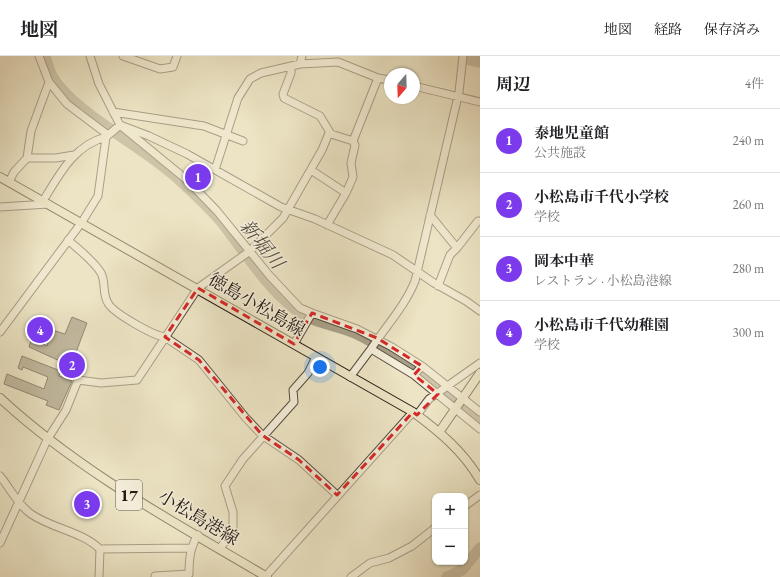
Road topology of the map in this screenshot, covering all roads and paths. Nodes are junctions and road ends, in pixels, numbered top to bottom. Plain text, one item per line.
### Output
1 (39, 56) edge
2 (90, 56) edge
3 (123, 56) edge
4 (177, 56) edge
5 (302, 56) edge
6 (463, 56) edge
7 (300, 64) junction
8 (291, 66) junction
9 (378, 78) junction
10 (384, 79) edge
11 (48, 82) junction
12 (420, 88) edge
13 (458, 97) junction
14 (480, 102) edge
15 (113, 112) junction
16 (118, 126) junction
17 (329, 132) junction
18 (108, 135) junction
19 (226, 135) junction
20 (243, 141) dead end
21 (353, 141) junction
22 (74, 155) junction
23 (27, 158) junction
24 (215, 170) junction
25 (311, 170) junction
26 (0, 177) edge
27 (10, 182) junction
28 (346, 193) junction
29 (45, 203) junction
30 (0, 208) edge
31 (288, 210) junction
32 (430, 215) junction
33 (480, 221) edge
34 (82, 222) junction
35 (327, 225) junction
36 (68, 240) junction
37 (457, 248) junction
38 (249, 251) junction
39 (418, 272) junction
40 (438, 286) junction
41 (198, 288) junction
42 (480, 311) edge
43 (311, 314) junction
44 (0, 332) edge
45 (165, 337) junction
46 (294, 344) junction
47 (374, 344) junction
48 (316, 356) junction
49 (480, 363) edge
50 (418, 371) junction
51 (480, 373) edge
52 (350, 377) junction
53 (443, 390) junction
54 (0, 398) edge
55 (462, 398) junction
56 (456, 407) junction
57 (480, 412) edge
58 (415, 413) junction
59 (480, 429) edge
60 (440, 431) junction
61 (262, 435) junction
62 (47, 440) junction
63 (0, 476) edge
64 (480, 480) edge
65 (337, 495) junction
66 (480, 495) edge
67 (18, 501) junction
68 (468, 504) edge
69 (434, 529) edge
70 (198, 535) junction
71 (0, 543) edge
72 (191, 548) junction
73 (220, 548) junction
74 (100, 549) junction
75 (155, 576) dead end
76 (99, 577) edge
77 (266, 577) edge
78 (351, 577) edge

1 - 11 street
2 - 15 street
3 - 4 street
5 - 7 street
6 - 13 street
7 - 8 street
7 - 9 street
8 - 17 street
8 - 19 street
9 - 10 street
9 - 21 street
11 - 18 street
11 - 23 street
12 - 13 street
13 - 14 street
13 - 32 street
15 - 16 street
15 - 19 street
16 - 18 street
16 - 24 street
16 - 38 street
17 - 21 street
17 - 25 street
18 - 22 street
18 - 34 street
19 - 20 street
19 - 24 street
21 - 28 street
22 - 23 street
22 - 29 street
23 - 27 street
24 - 31 street
25 - 28 street
25 - 31 street
26 - 27 main road, 徳島小松島線
27 - 29 main road, 徳島小松島線
28 - 35 street
29 - 30 street
29 - 34 main road, 徳島小松島線
31 - 35 street
31 - 38 street
32 - 37 street
32 - 39 street
33 - 37 street
34 - 36 street
34 - 41 main road, 徳島小松島線
35 - 39 street
36 - 44 street
36 - 45 street
37 - 40 street
38 - 41 street
38 - 43 street
39 - 40 street
39 - 47 street
40 - 42 street
41 - 45 street
41 - 46 main road, 徳島小松島線
43 - 46 street
43 - 47 street
45 - 61 street
45 - 62 street
46 - 48 main road, 徳島小松島線
47 - 50 street
47 - 50 street
47 - 52 street
48 - 52 main road, 徳島小松島線
48 - 61 street
49 - 53 street
50 - 53 street
50 - 53 street
51 - 55 main road
52 - 58 main road, 徳島小松島線
53 - 55 street
53 - 56 street
53 - 58 street
54 - 62 main road, 小松島港線 / 17
55 - 56 main road
55 - 57 street
56 - 59 street
56 - 60 main road
58 - 60 main road, 徳島小松島線
58 - 65 street
60 - 64 main road, 徳島小松島線
61 - 65 street
61 - 73 street
62 - 67 street
62 - 70 main road, 小松島港線 / 17
63 - 67 street
65 - 77 street
66 - 68 street
67 - 71 street
67 - 74 street
69 - 78 street
70 - 72 street
70 - 73 main road, 小松島港線 / 17
72 - 74 street
72 - 75 street
73 - 77 main road, 小松島港線 / 17
74 - 76 street

